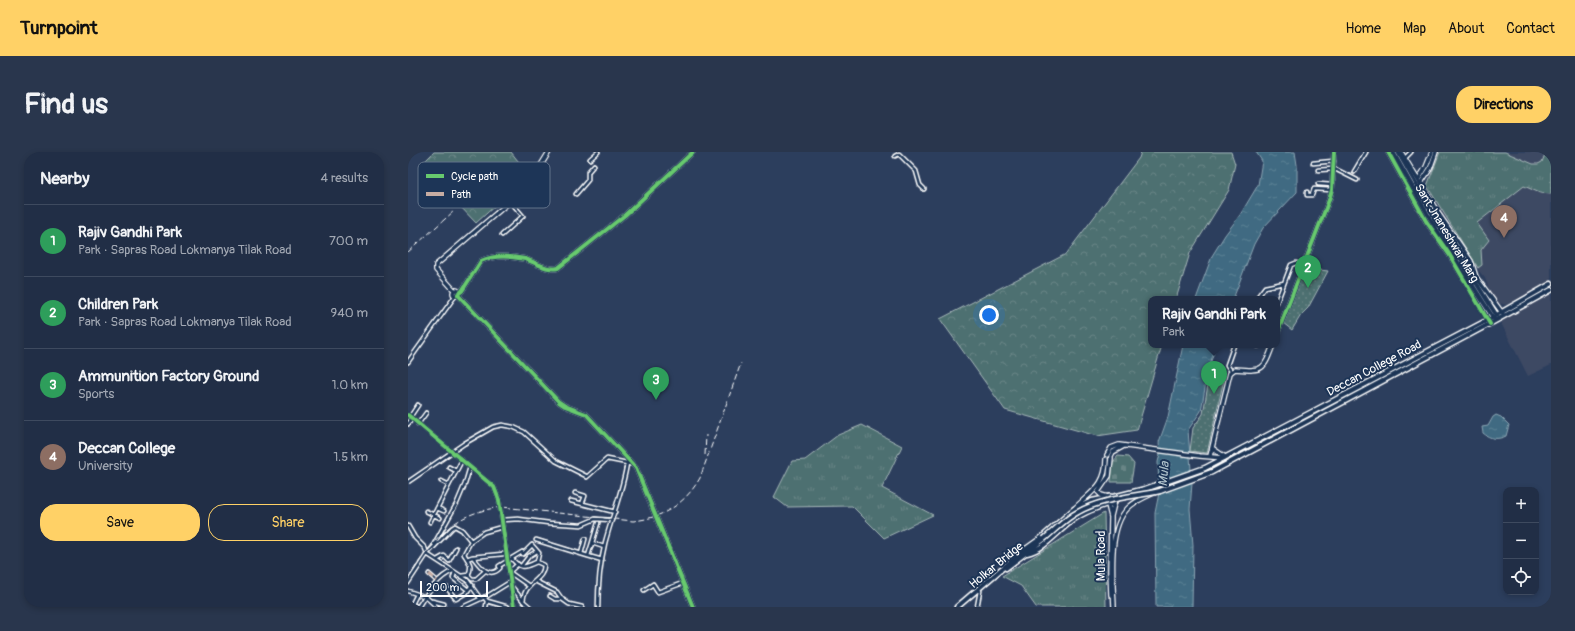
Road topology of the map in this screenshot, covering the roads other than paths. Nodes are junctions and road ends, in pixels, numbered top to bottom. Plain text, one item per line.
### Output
1 (549, 152) edge
2 (598, 152) edge
3 (693, 152) edge
4 (1334, 152) edge
5 (1366, 152) edge
6 (1388, 152) edge
7 (1393, 152) edge
8 (1398, 152) edge
9 (1402, 152) edge
10 (1411, 152) edge
11 (1432, 152) edge
12 (1436, 152) edge
13 (895, 156) dead end
14 (1405, 158) junction
15 (590, 159) dead end
16 (1334, 161) junction
17 (543, 162) edge
18 (1313, 163) dead end
19 (594, 165) dead end
20 (1333, 168) junction
21 (1318, 170) dead end
22 (1354, 172) dead end
23 (1357, 180) dead end
24 (1318, 184) dead end
25 (1332, 185) junction
26 (1414, 185) junction
27 (924, 189) dead end
28 (1332, 190) junction
29 (1306, 191) dead end
30 (576, 194) dead end
31 (502, 208) edge
32 (516, 208) edge
33 (502, 235) dead end
34 (1304, 266) junction
35 (1472, 272) junction
36 (1284, 283) junction
37 (1551, 284) edge
38 (1551, 290) edge
39 (457, 295) junction
40 (1258, 296) edge
41 (1279, 296) edge
42 (1503, 314) junction
43 (1496, 318) junction
44 (1489, 322) junction
45 (1281, 323) edge
46 (1233, 348) edge
47 (1272, 348) edge
48 (408, 362) edge
49 (1231, 371) junction
50 (418, 405) dead end
51 (426, 413) dead end
52 (410, 417) edge
53 (408, 424) edge
54 (418, 424) junction
55 (1212, 448) junction
56 (1218, 455) junction
57 (1210, 456) junction
58 (1109, 457) junction
59 (628, 458) junction
60 (1226, 458) junction
61 (462, 460) junction
62 (627, 463) junction
63 (632, 464) junction
64 (449, 467) dead end
65 (470, 467) junction
66 (456, 470) junction
67 (441, 481) dead end
68 (408, 482) edge
69 (449, 485) junction
70 (1160, 491) junction
71 (575, 493) dead end
72 (1109, 497) junction
73 (571, 501) dead end
74 (582, 504) junction
75 (1108, 504) junction
76 (1114, 504) junction
77 (438, 508) junction
78 (1074, 509) junction
79 (426, 511) dead end
80 (444, 511) dead end
81 (615, 512) junction
82 (434, 515) junction
83 (1111, 517) junction
84 (440, 518) dead end
85 (502, 520) junction
86 (612, 520) junction
87 (430, 522) dead end
88 (598, 523) dead end
89 (408, 526) edge
90 (502, 527) junction
91 (584, 539) dead end
92 (536, 540) dead end
93 (471, 541) junction
94 (592, 543) junction
95 (433, 546) junction
96 (604, 547) junction
97 (456, 548) dead end
98 (537, 551) junction
99 (427, 554) junction
100 (503, 554) dead end
101 (581, 554) junction
102 (1024, 554) junction
103 (588, 556) junction
104 (473, 557) junction
105 (467, 559) junction
106 (512, 559) junction
107 (437, 560) junction
108 (602, 560) junction
109 (507, 562) junction
110 (537, 562) junction
111 (518, 564) junction
112 (522, 566) junction
113 (485, 571) junction
114 (454, 572) junction
115 (509, 572) junction
116 (429, 574) dead end
117 (468, 575) junction
118 (461, 576) junction
119 (1112, 577) junction
120 (437, 581) junction
121 (535, 581) junction
122 (510, 582) junction
123 (408, 583) edge
124 (683, 583) junction
125 (472, 585) junction
126 (511, 586) junction
127 (529, 586) junction
128 (447, 588) dead end
129 (979, 589) junction
130 (468, 590) junction
131 (644, 590) dead end
132 (408, 591) edge
133 (417, 594) junction
134 (550, 596) dead end
135 (426, 597) junction
136 (484, 597) junction
137 (480, 598) junction
138 (562, 599) junction
139 (432, 601) junction
140 (487, 601) junction
141 (524, 602) junction
142 (444, 604) dead end
143 (418, 607) edge
144 (437, 607) edge
145 (463, 607) edge
146 (486, 607) edge
147 (508, 607) edge
148 (514, 607) edge
149 (530, 607) edge
150 (582, 607) edge
151 (598, 607) edge
152 (693, 607) edge
153 (957, 607) edge
154 (961, 607) edge
155 (977, 607) edge
156 (1113, 607) edge

1 - 17 street
2 - 15 street
3 - 39 street
4 - 16 street
5 - 22 street
6 - 26 street, Sant Jnaneshwar Marg
7 - 26 main road
8 - 26 main road
9 - 14 street, Sant Jnaneshwar Marg
10 - 14 street
11 - 26 street
12 - 26 street
13 - 27 street
14 - 26 street, Sant Jnaneshwar Marg
16 - 18 street
16 - 20 street
19 - 30 street
20 - 21 street
20 - 23 street
20 - 25 street
24 - 25 street
25 - 28 street
26 - 35 main road
26 - 35 street, Sant Jnaneshwar Marg
26 - 43 main road
26 - 44 street, Sant Jnaneshwar Marg
28 - 29 street
28 - 34 street
31 - 39 street
32 - 33 street
34 - 36 street
34 - 45 street
35 - 42 street, Sant Jnaneshwar Marg
35 - 43 main road
36 - 40 street
36 - 41 street
37 - 42 main road, Deccan College Road
38 - 42 main road, Deccan College Road
39 - 48 street
39 - 59 street
42 - 43 main road, Deccan College Road
43 - 44 main road, Deccan College Road
44 - 60 main road, Deccan College Road
44 - 70 main road, Deccan College Road
46 - 49 street
47 - 49 street
49 - 55 street
50 - 52 street
51 - 54 street
52 - 53 street
52 - 54 street
54 - 61 street
55 - 56 street
55 - 57 street
56 - 57 street
56 - 60 street
57 - 58 street
58 - 72 street
58 - 78 street
59 - 62 street
59 - 63 street
60 - 72 main road, Deccan College Road
61 - 65 street
61 - 66 street
62 - 63 street
62 - 68 street, bridge
62 - 81 street
63 - 124 street
64 - 66 street
65 - 85 street
65 - 95 street
66 - 69 street
67 - 69 street
69 - 77 street
70 - 102 main road, Holkar Bridge, bridge
70 - 119 street, bridge
71 - 74 street
72 - 75 main road
72 - 76 main road
72 - 78 main road
73 - 74 street
74 - 81 street
75 - 76 main road
75 - 83 street, Mula Road
75 - 102 main road
76 - 83 street
77 - 80 street
77 - 82 street
78 - 129 main road
79 - 82 street
81 - 86 street
82 - 84 street
82 - 87 street
83 - 119 street, Mula Road
85 - 86 street
85 - 90 street
86 - 96 street
88 - 94 street
89 - 99 street
90 - 93 street
90 - 109 street
91 - 101 street
92 - 101 street
93 - 95 street
93 - 105 street
94 - 96 street
94 - 103 street
95 - 99 street
96 - 108 street
97 - 107 street
98 - 106 street
98 - 110 street
98 - 112 street
99 - 107 street
99 - 123 street
100 - 104 street
101 - 103 street
102 - 129 main road, Holkar Bridge
103 - 108 street
104 - 105 street
104 - 113 street
105 - 117 street
106 - 109 street
106 - 111 street
107 - 114 street
108 - 151 street
109 - 113 street
109 - 115 street
110 - 112 street
110 - 121 street
111 - 112 street
111 - 115 street
113 - 117 street
114 - 118 street
114 - 120 street
114 - 130 street
115 - 122 street
115 - 127 street
116 - 120 street
117 - 118 street
118 - 125 street
119 - 156 street, Mula Road
120 - 135 street
121 - 127 street
121 - 138 street
122 - 126 street
122 - 136 street
124 - 131 street
124 - 152 street
125 - 130 street
125 - 137 street
126 - 141 street
126 - 148 street
127 - 141 street
128 - 130 street
129 - 153 main road
129 - 154 main road, Holkar Bridge
129 - 155 street
132 - 133 street
133 - 135 street
133 - 143 street
134 - 138 street
135 - 139 street
135 - 143 street
136 - 137 street
136 - 140 street
137 - 145 street
138 - 150 street
139 - 142 street
139 - 144 street
140 - 146 street
140 - 147 street
141 - 149 street

